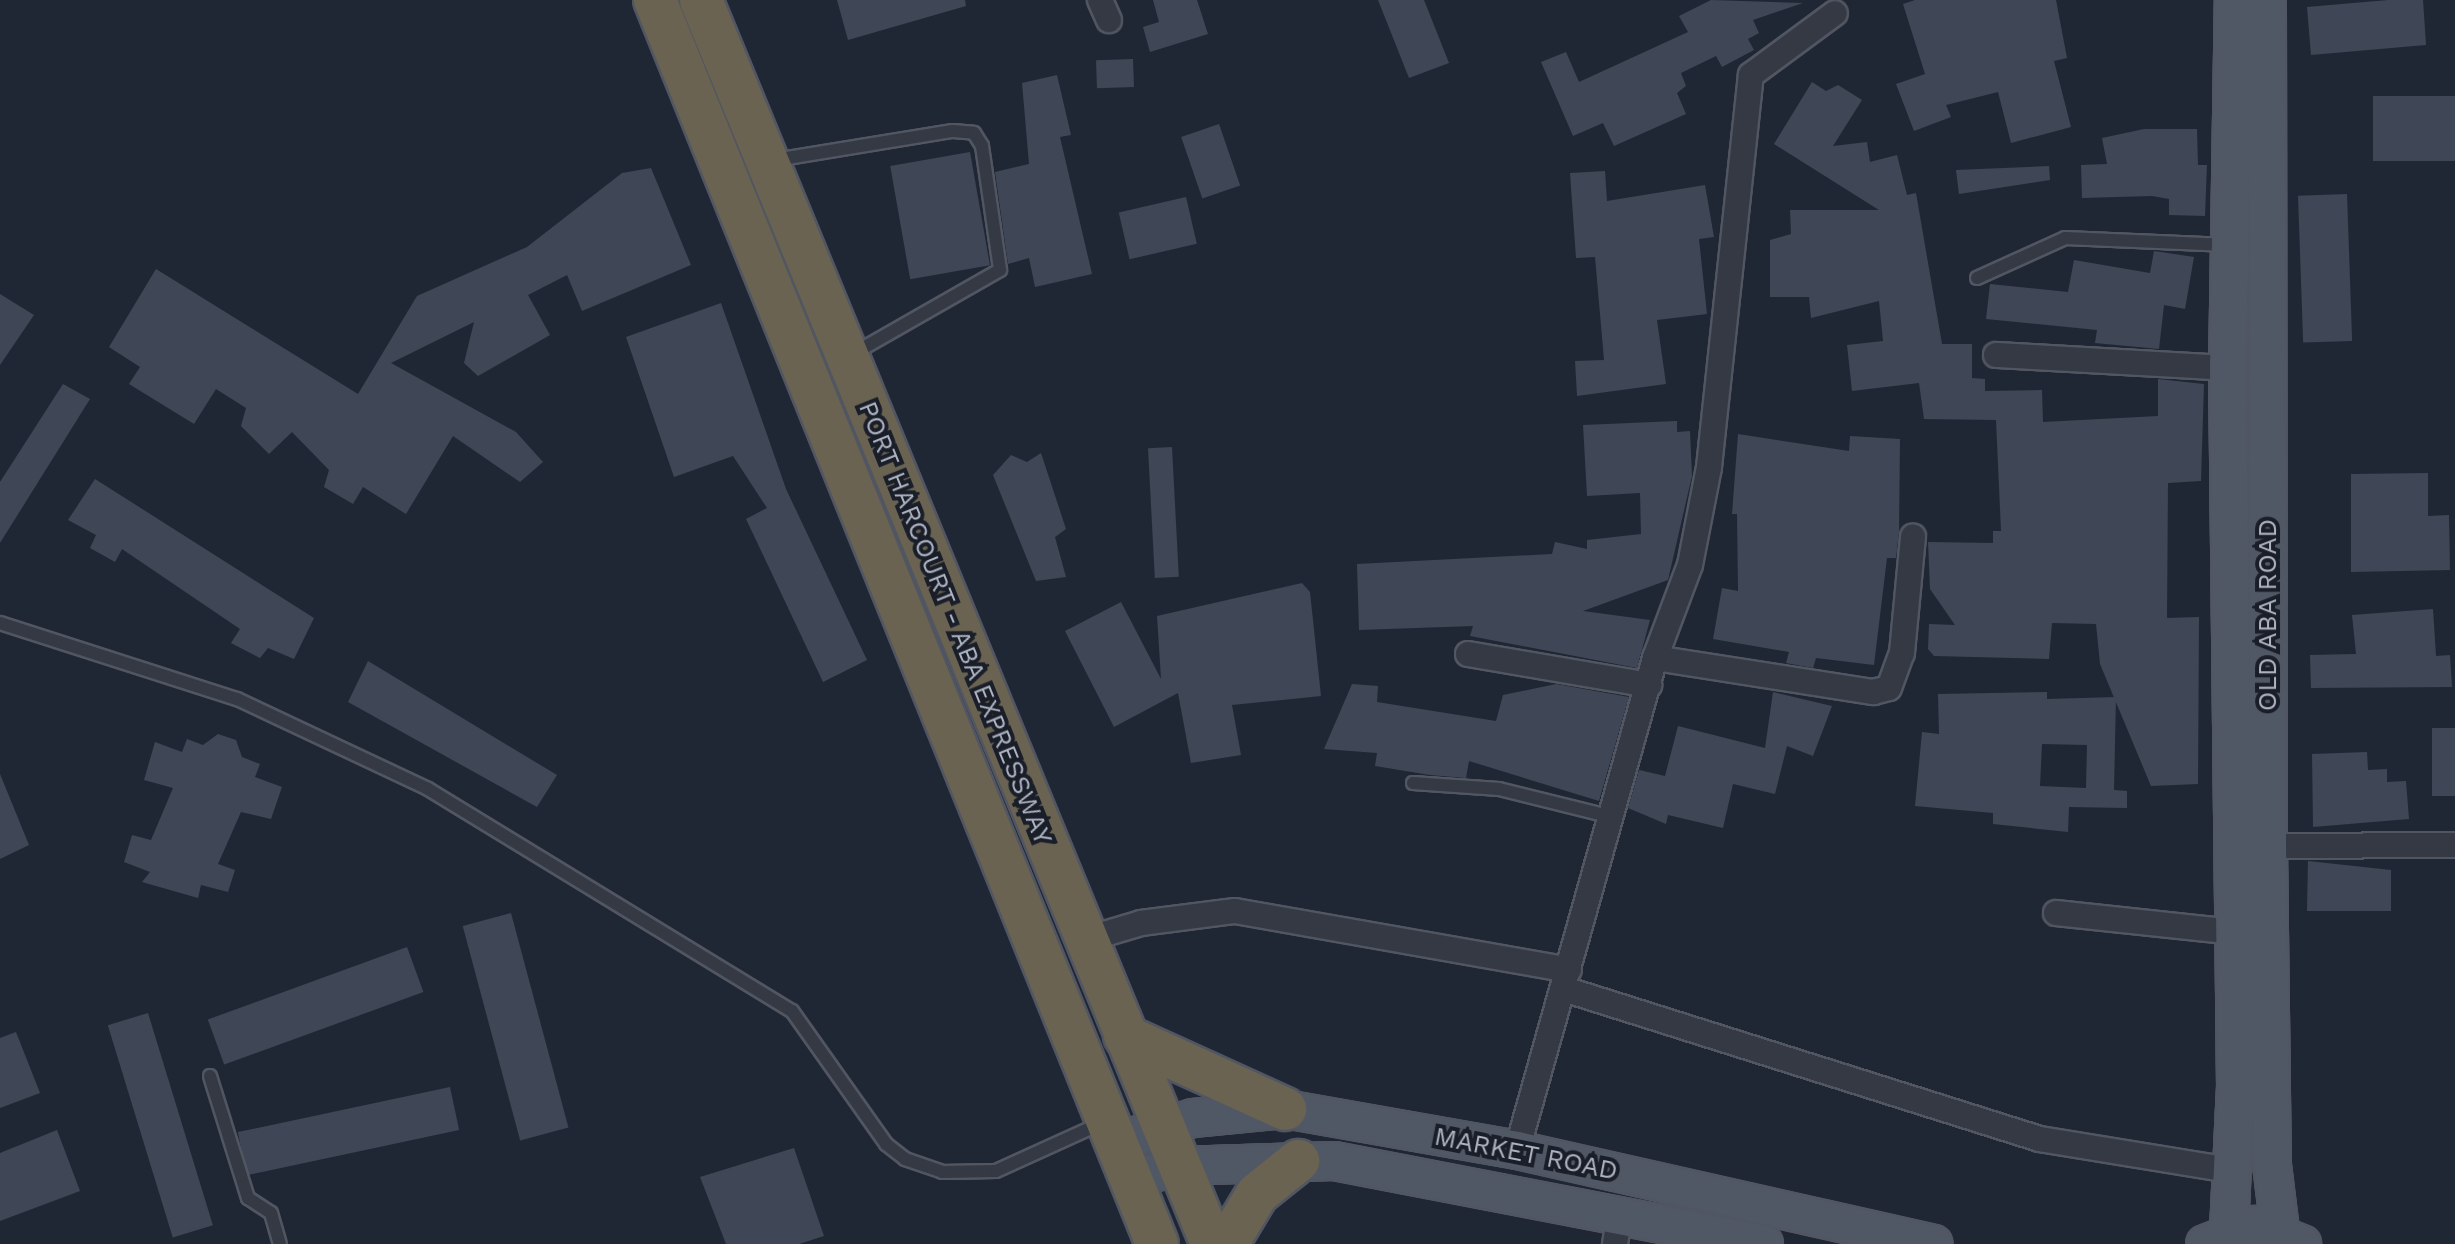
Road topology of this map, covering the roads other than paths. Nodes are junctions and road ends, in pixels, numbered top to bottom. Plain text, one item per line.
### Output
1 (655, 0) edge
2 (701, 0) edge
3 (2234, 0) edge
4 (2267, 0) edge
5 (1835, 13) dead end
6 (767, 162) junction
7 (2231, 245) junction
8 (1977, 278) dead end
9 (1996, 355) dead end
10 (847, 357) junction
11 (2228, 368) junction
12 (1913, 537) dead end
13 (0, 623) edge
14 (1468, 654) dead end
15 (1655, 658) junction
16 (1649, 685) junction
17 (1413, 783) dead end
18 (1612, 817) junction
19 (2455, 845) edge
20 (2268, 846) junction
21 (2056, 913) dead end
22 (2233, 932) junction
23 (1084, 940) junction
24 (1567, 980) junction
25 (1125, 1036) junction
26 (210, 1076) dead end
27 (1285, 1109) junction
28 (1163, 1126) junction
29 (1118, 1147) junction
30 (1517, 1150) junction
31 (1298, 1161) junction
32 (1178, 1166) junction
33 (2235, 1171) junction
34 (1618, 1228) edge
35 (2217, 1236) edge
36 (2291, 1237) edge
37 (280, 1244) edge
38 (1157, 1244) edge
39 (1212, 1244) edge
40 (1227, 1244) edge
41 (1764, 1244) edge
42 (1934, 1244) edge

1 - 29 highway, PORT HARCOURT - ABA EXPRESSWAY
2 - 6 highway, PORT HARCOURT - ABA EXPRESSWAY
3 - 7 main road, OLD ABA ROAD
4 - 20 main road, OLD ABA ROAD
5 - 15 street
6 - 10 highway, PORT HARCOURT - ABA EXPRESSWAY
6 - 10 lane
7 - 8 lane
7 - 11 main road, OLD ABA ROAD
9 - 11 street
10 - 23 highway, PORT HARCOURT - ABA EXPRESSWAY
11 - 22 main road, OLD ABA ROAD
12 - 15 street
13 - 29 lane
14 - 16 street
15 - 16 street
16 - 18 street
17 - 18 lane
18 - 24 street
19 - 20 street
20 - 36 main road, OLD ABA ROAD
21 - 22 street
22 - 33 main road, OLD ABA ROAD
23 - 24 street
23 - 25 highway, PORT HARCOURT - ABA EXPRESSWAY
24 - 30 street
24 - 33 street
25 - 27 highway
25 - 28 highway, PORT HARCOURT - ABA EXPRESSWAY
26 - 37 lane
27 - 28 main road, MARKET ROAD
27 - 30 main road, MARKET ROAD
28 - 29 main road, MARKET ROAD
28 - 32 highway, PORT HARCOURT - ABA EXPRESSWAY
29 - 32 main road, MARKET ROAD
29 - 38 highway, PORT HARCOURT - ABA EXPRESSWAY
30 - 42 main road, MARKET ROAD
31 - 32 main road, MARKET ROAD
31 - 34 main road, MARKET ROAD
31 - 40 highway
32 - 39 highway, PORT HARCOURT - ABA EXPRESSWAY
33 - 35 main road, OLD ABA ROAD
34 - 41 main road, MARKET ROAD
35 - 36 main road

